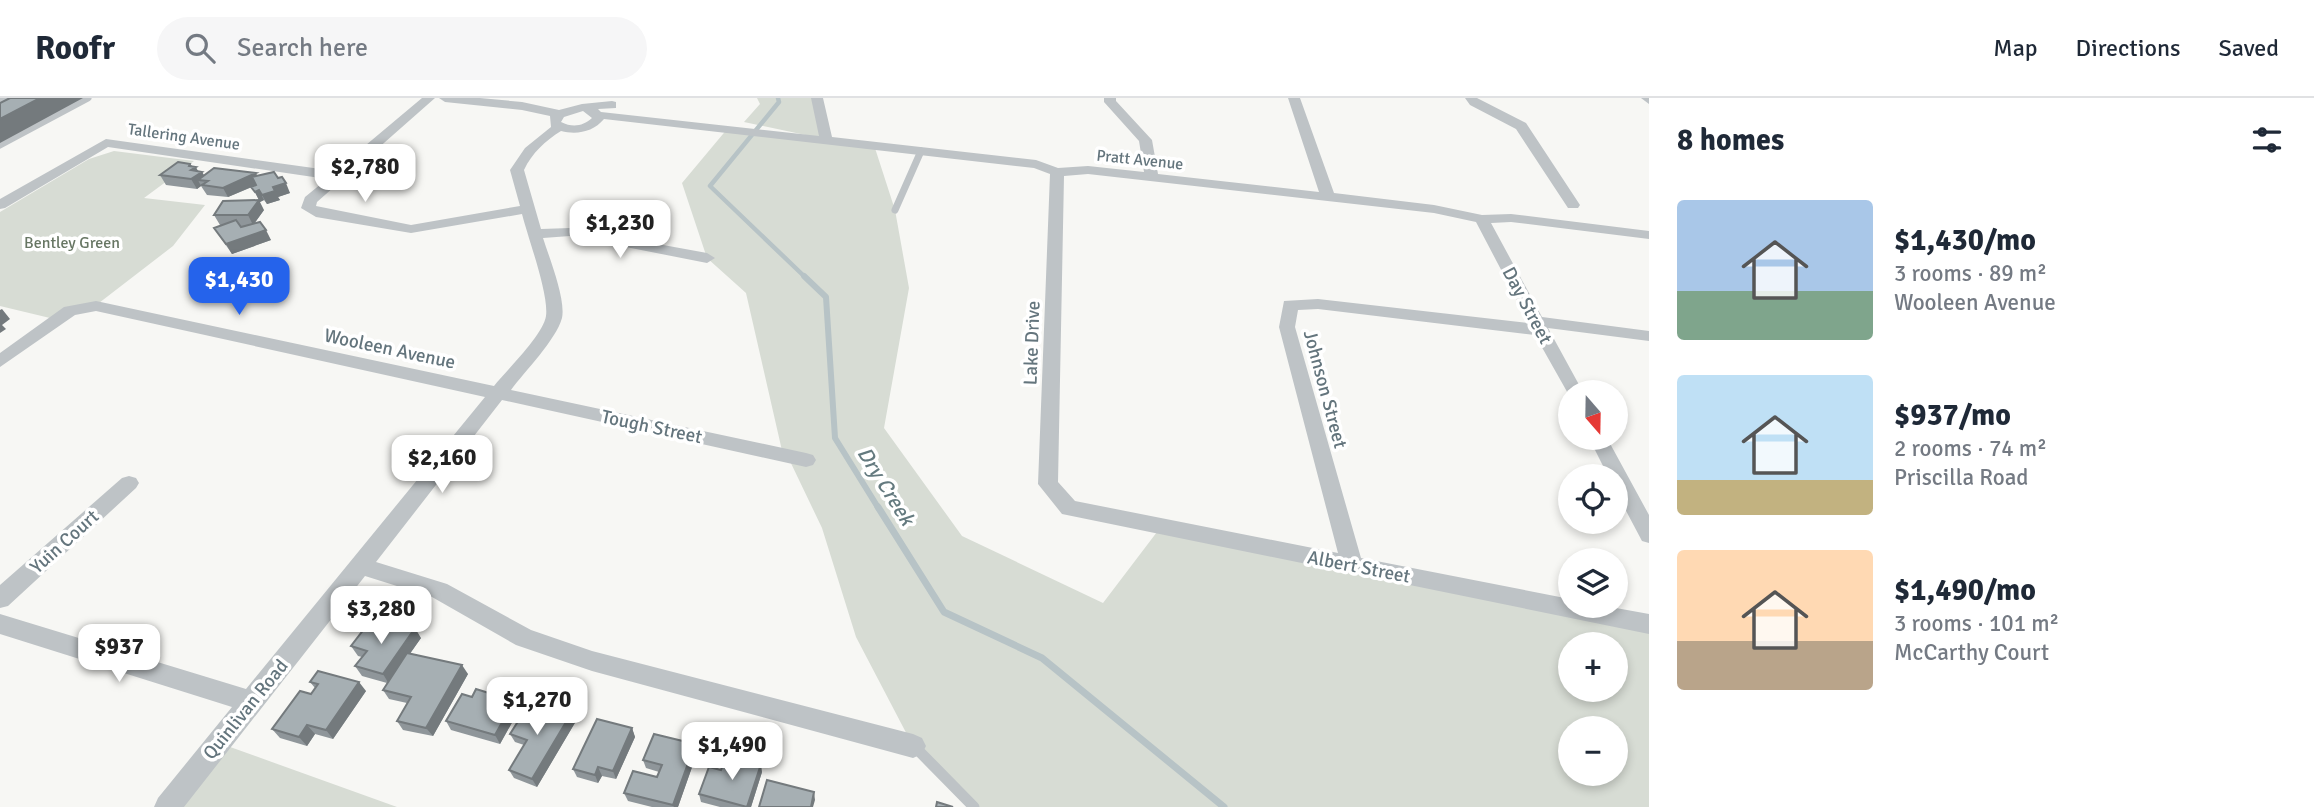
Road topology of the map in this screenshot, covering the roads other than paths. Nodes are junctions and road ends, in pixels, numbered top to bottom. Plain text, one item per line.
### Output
1 (88, 98) edge
2 (429, 98) edge
3 (445, 98) edge
4 (817, 98) edge
5 (1110, 98) edge
6 (1294, 98) edge
7 (1471, 98) edge
8 (9, 102) edge
9 (0, 103) edge
10 (594, 115) junction
11 (559, 121) junction
12 (725, 122) junction
13 (826, 140) junction
14 (0, 145) edge
15 (921, 151) junction
16 (1057, 172) junction
17 (338, 176) junction
18 (1152, 177) junction
19 (1328, 197) junction
20 (0, 205) edge
21 (1573, 205) dead end
22 (528, 209) junction
23 (895, 210) dead end
24 (1482, 219) junction
25 (534, 234) junction
26 (1649, 236) edge
27 (707, 258) dead end
28 (1538, 325) junction
29 (1649, 337) edge
30 (0, 361) edge
31 (1568, 380) edge
32 (498, 392) junction
33 (1604, 450) edge
34 (806, 460) dead end
35 (129, 483) dead end
36 (1069, 508) joint
37 (1649, 535) edge
38 (1352, 565) junction
39 (360, 566) junction
40 (0, 599) edge
41 (0, 624) edge
42 (1649, 624) edge
43 (251, 702) junction
44 (913, 746) joint
45 (167, 807) edge
46 (974, 807) edge

1 - 14 lane
2 - 17 street
3 - 11 street
4 - 13 street
5 - 18 street
6 - 19 street
7 - 21 street
8 - 9 street
10 - 11 street
10 - 11 street
10 - 12 street, Pratt Avenue
10 - 12 street, Pratt Avenue
11 - 22 street, Quinlivan Road
12 - 13 street, Pratt Avenue
13 - 15 street, Pratt Avenue
15 - 16 street, Pratt Avenue
15 - 23 lane
16 - 18 street, Pratt Avenue
16 - 36 street, Lake Drive
17 - 20 street, Tallering Avenue
17 - 22 street
18 - 19 street, Pratt Avenue
19 - 24 street, Pratt Avenue
22 - 25 street, Quinlivan Road
24 - 26 street, Pratt Avenue
24 - 28 street, Day Street
25 - 27 street
25 - 32 street, Quinlivan Road
28 - 29 street
28 - 31 street, Day Street
28 - 38 street, Johnson Street
30 - 32 street, Wooleen Avenue
32 - 34 street, Tough Street
32 - 39 street, Quinlivan Road
33 - 37 street
35 - 40 street, Yuin Court
36 - 38 street, Albert Street
38 - 42 street, Albert Street
39 - 43 street, Quinlivan Road
39 - 44 street
41 - 43 street
43 - 45 street, Quinlivan Road
44 - 46 lane

